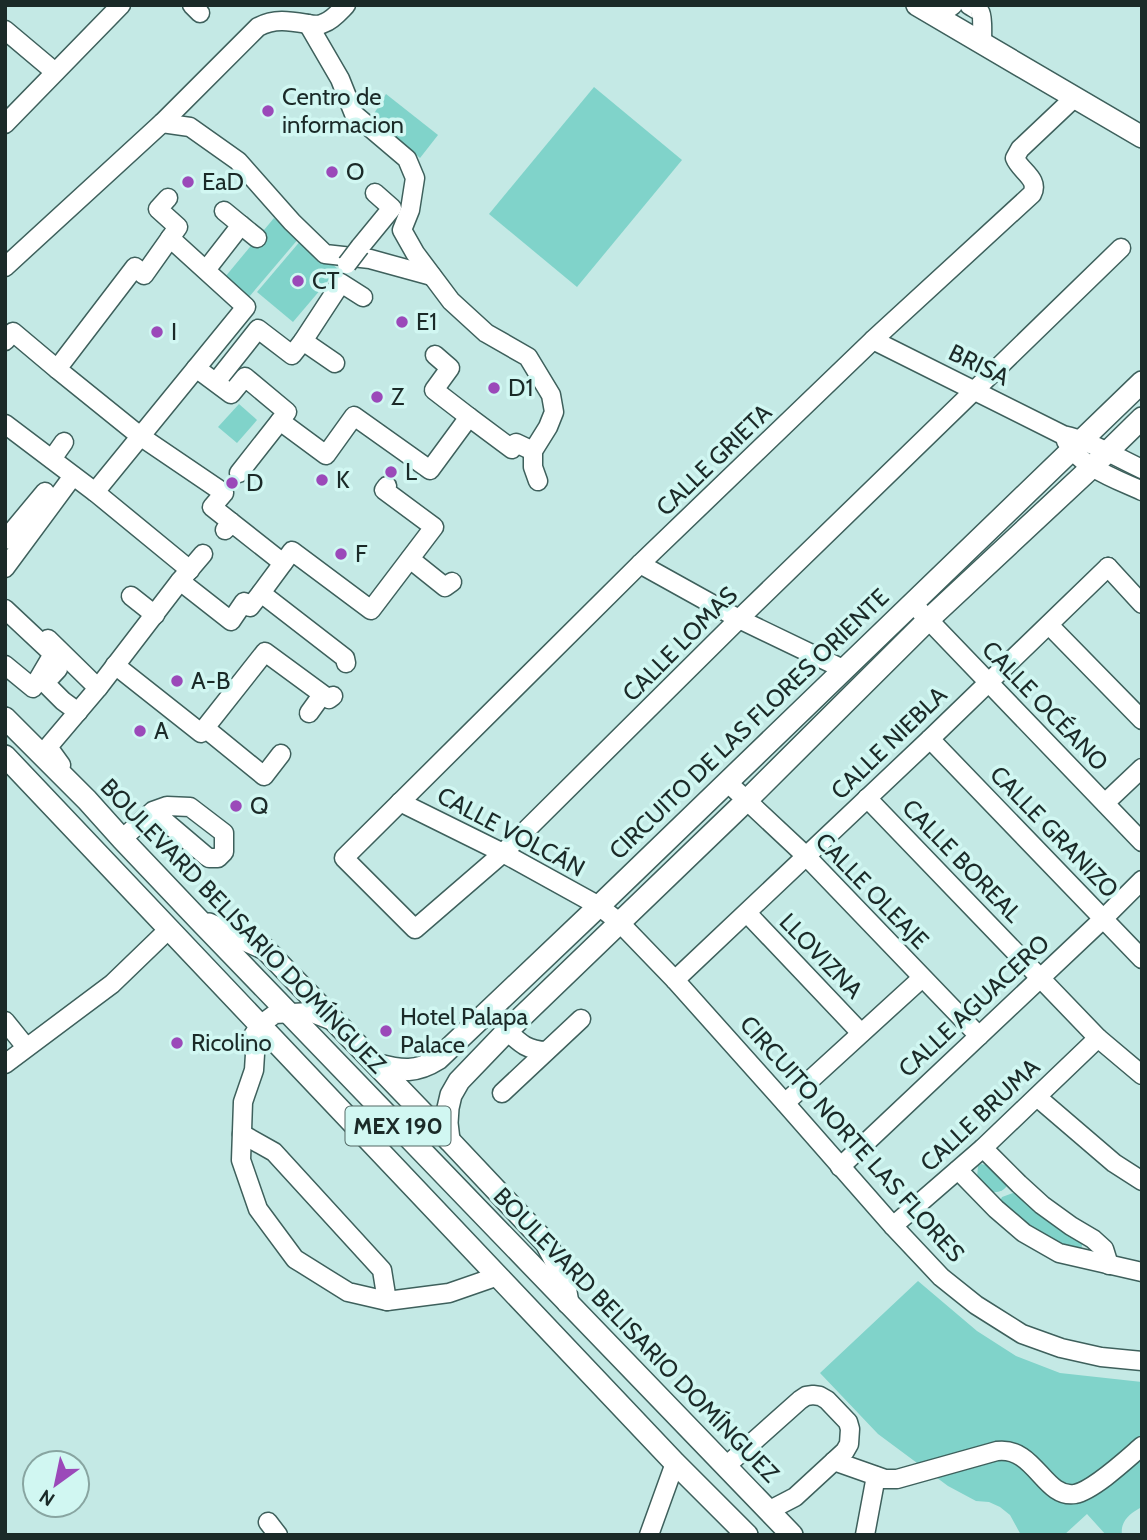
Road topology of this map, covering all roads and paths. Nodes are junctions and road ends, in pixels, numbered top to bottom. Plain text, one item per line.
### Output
1 (121, 5) edge
2 (346, 5) edge
3 (917, 5) edge
4 (970, 5) edge
5 (945, 11) edge
6 (308, 24) junction
7 (5, 30) edge
8 (982, 44) junction
9 (55, 72) junction
10 (1074, 98) junction
11 (162, 123) junction
12 (5, 124) edge
13 (1142, 137) edge
14 (375, 193) dead end
15 (168, 198) dead end
16 (224, 211) dead end
17 (241, 225) junction
18 (170, 237) junction
19 (257, 238) dead end
20 (1121, 248) dead end
21 (5, 267) edge
22 (206, 270) junction
23 (432, 276) junction
24 (341, 283) junction
25 (363, 297) dead end
26 (873, 340) junction
27 (5, 341) edge
28 (303, 341) junction
29 (435, 355) dead end
30 (335, 363) dead end
31 (196, 368) junction
32 (57, 369) junction
33 (216, 382) junction
34 (1142, 382) edge
35 (975, 391) junction
36 (469, 417) junction
37 (1142, 418) edge
38 (280, 421) junction
39 (5, 424) edge
40 (140, 436) junction
41 (1073, 441) junction
42 (64, 442) dead end
43 (533, 451) junction
44 (52, 459) junction
45 (1099, 459) junction
46 (1142, 469) edge
47 (239, 473) dead end
48 (74, 476) junction
49 (538, 481) dead end
50 (387, 486) dead end
51 (1142, 491) edge
52 (45, 492) dead end
53 (94, 492) junction
54 (5, 540) edge
55 (203, 554) dead end
56 (410, 559) junction
57 (284, 563) junction
58 (640, 564) junction
59 (1108, 567) junction
60 (5, 568) edge
61 (185, 576) junction
62 (1142, 586) edge
63 (445, 587) dead end
64 (261, 593) junction
65 (131, 596) dead end
66 (5, 597) edge
67 (912, 603) junction
68 (1142, 604) edge
69 (5, 609) edge
70 (155, 615) junction
71 (739, 620) junction
72 (928, 620) junction
73 (1049, 625) junction
74 (68, 658) junction
75 (346, 663) dead end
76 (5, 665) edge
77 (115, 665) junction
78 (843, 669) junction
79 (987, 682) junction
80 (98, 688) junction
81 (78, 712) junction
82 (309, 713) dead end
83 (5, 718) edge
84 (1142, 720) edge
85 (205, 728) junction
86 (930, 739) junction
87 (281, 754) dead end
88 (5, 756) edge
89 (1142, 768) edge
90 (727, 782) junction
91 (867, 799) junction
92 (87, 800) junction
93 (746, 801) junction
94 (400, 802) junction
95 (1105, 803) junction
96 (153, 811) dead end
97 (122, 839) junction
98 (1142, 842) edge
99 (503, 853) junction
100 (805, 855) junction
101 (1142, 880) edge
102 (176, 896) junction
103 (599, 906) junction
104 (747, 913) junction
105 (198, 919) junction
106 (1103, 919) junction
107 (163, 922) junction
108 (620, 923) junction
109 (415, 929) joint
110 (1142, 959) edge
111 (1040, 977) junction
112 (922, 978) junction
113 (675, 980) junction
114 (289, 1013) junction
115 (581, 1019) dead end
116 (5, 1021) edge
117 (336, 1022) junction
118 (260, 1024) junction
119 (507, 1031) junction
120 (861, 1033) junction
121 (979, 1036) junction
122 (1098, 1038) junction
123 (26, 1047) junction
124 (546, 1051) junction
125 (5, 1064) edge
126 (378, 1065) junction
127 (1142, 1075) edge
128 (502, 1093) dead end
129 (1037, 1097) junction
130 (785, 1103) junction
131 (242, 1135) junction
132 (449, 1140) junction
133 (983, 1148) junction
134 (839, 1167) junction
135 (958, 1170) junction
136 (1142, 1181) edge
137 (893, 1226) junction
138 (1109, 1265) junction
139 (1142, 1272) edge
140 (498, 1276) junction
141 (387, 1301) junction
142 (568, 1303) junction
143 (1142, 1361) edge
144 (1142, 1446) edge
145 (834, 1461) junction
146 (675, 1464) junction
147 (726, 1466) junction
148 (876, 1476) junction
149 (768, 1511) junction
150 (739, 1532) edge
151 (649, 1535) edge
152 (792, 1535) edge
153 (865, 1535) edge

1 - 9 street
2 - 6 street
3 - 5 main road
4 - 8 street
5 - 8 main road
6 - 11 street
6 - 23 street
7 - 9 street
8 - 10 main road
9 - 12 street
10 - 13 main road
10 - 26 street, CALLE GRIETA
11 - 21 street
11 - 23 street
14 - 24 street, bridge
15 - 18 street
16 - 17 street
17 - 19 street
17 - 22 street
18 - 22 street
18 - 32 street
20 - 35 street, CALLE LOMAS
22 - 31 street
23 - 43 street
24 - 25 street
24 - 28 street
26 - 35 street, BRISA
26 - 58 street, CALLE GRIETA
27 - 32 street
28 - 30 street
28 - 33 street
29 - 36 street
31 - 33 street
31 - 40 street
32 - 40 street
33 - 38 street
34 - 41 main road, CIRCUITO DE LAS FLORES ORIENTE
35 - 41 street, BRISA
35 - 71 street, CALLE LOMAS
36 - 38 street
36 - 43 street
37 - 45 main road
38 - 47 street
39 - 44 street
40 - 53 street
40 - 57 street
41 - 45 street, BRISA
41 - 67 main road, CIRCUITO DE LAS FLORES ORIENTE
42 - 44 street
43 - 49 street
44 - 48 street
45 - 46 street
45 - 51 street
45 - 72 main road
48 - 53 street
48 - 60 street
50 - 56 street
52 - 54 street
53 - 61 street
55 - 61 street
56 - 57 street
56 - 63 street
57 - 64 street
58 - 71 street
58 - 94 street, CALLE GRIETA
59 - 62 street
59 - 68 street
59 - 73 street, CALLE NIEBLA
61 - 64 street
61 - 70 street
64 - 75 street
65 - 70 street
66 - 74 street
67 - 72 street, CALLE OCÉANO
67 - 78 main road, CIRCUITO DE LAS FLORES ORIENTE
69 - 76 street
70 - 77 street
71 - 78 street
71 - 99 street, CALLE LOMAS
72 - 79 street, CALLE OCÉANO
72 - 93 main road
73 - 79 street, CALLE NIEBLA
73 - 84 street
74 - 80 street
74 - 81 street
77 - 80 street
77 - 85 street
78 - 90 main road, CIRCUITO DE LAS FLORES ORIENTE
79 - 86 street, CALLE NIEBLA
79 - 95 street, CALLE OCÉANO
80 - 81 street
81 - 92 street
82 - 85 street
83 - 92 main road, BOULEVARD BELISARIO DOMÍNGUEZ / MEX 190
85 - 87 street
86 - 91 street, CALLE NIEBLA
86 - 106 street, CALLE GRANIZO
88 - 107 main road, MEX 190
89 - 95 street
90 - 93 street, CALLE OLEAJE
90 - 103 main road, CIRCUITO DE LAS FLORES ORIENTE
91 - 100 street, CALLE NIEBLA
91 - 111 street, CALLE BOREAL
92 - 97 main road, BOULEVARD BELISARIO DOMÍNGUEZ / MEX 190
93 - 100 street, CALLE OLEAJE
93 - 108 main road
94 - 99 street, CALLE VOLCÁN
94 - 109 street, CALLE GRIETA
95 - 98 street, CALLE OCÉANO
96 - 97 street
97 - 102 main road, BOULEVARD BELISARIO DOMÍNGUEZ / MEX 190
99 - 103 street, CALLE VOLCÁN
99 - 109 street, CALLE LOMAS
100 - 104 street, CALLE NIEBLA
100 - 112 street, CALLE OLEAJE
101 - 106 street, CALLE AGUACERO
102 - 105 main road, BOULEVARD BELISARIO DOMÍNGUEZ / MEX 190
102 - 107 main road
103 - 108 street, CIRCUITO NORTE LAS FLORES
103 - 126 main road, CIRCUITO DE LAS FLORES ORIENTE
104 - 113 street, CALLE NIEBLA
104 - 120 street, LLOVIZNA
105 - 114 main road, BOULEVARD BELISARIO DOMÍNGUEZ / MEX 190
105 - 117 main road
106 - 110 street, CALLE GRANIZO
106 - 111 street, CALLE AGUACERO
107 - 118 main road, MEX 190
107 - 123 street
108 - 113 street, CIRCUITO NORTE LAS FLORES
108 - 119 main road
111 - 121 street, CALLE AGUACERO
111 - 122 street, CALLE BOREAL
112 - 120 street
112 - 121 street, CALLE OLEAJE
113 - 130 street, CIRCUITO NORTE LAS FLORES
114 - 117 street
114 - 118 street
114 - 142 main road, BOULEVARD BELISARIO DOMÍNGUEZ / MEX 190
115 - 124 street
116 - 123 street
117 - 126 main road
118 - 131 street
118 - 140 main road, MEX 190
119 - 124 street
119 - 132 main road
120 - 130 street
121 - 134 street, CALLE AGUACERO
122 - 127 street, CALLE BOREAL
122 - 129 street, CALLE BRUMA
123 - 125 street
124 - 128 street
126 - 132 main road
129 - 133 street, CALLE BRUMA
129 - 136 street
130 - 134 street, CIRCUITO NORTE LAS FLORES
131 - 141 street
131 - 141 street
132 - 142 main road
133 - 135 street, CALLE BRUMA
133 - 138 street
134 - 137 street, CIRCUITO NORTE LAS FLORES
135 - 137 street, CALLE BRUMA
135 - 138 street
137 - 143 street, CIRCUITO NORTE LAS FLORES
138 - 139 street
140 - 141 street
140 - 146 main road, MEX 190
142 - 147 main road, BOULEVARD BELISARIO DOMÍNGUEZ / MEX 190
144 - 148 street
145 - 147 street
145 - 148 street
145 - 149 street
146 - 150 main road, MEX 190
146 - 151 street
147 - 149 main road, BOULEVARD BELISARIO DOMÍNGUEZ / MEX 190
148 - 153 street
149 - 150 main road
149 - 152 main road, BOULEVARD BELISARIO DOMÍNGUEZ / MEX 190

